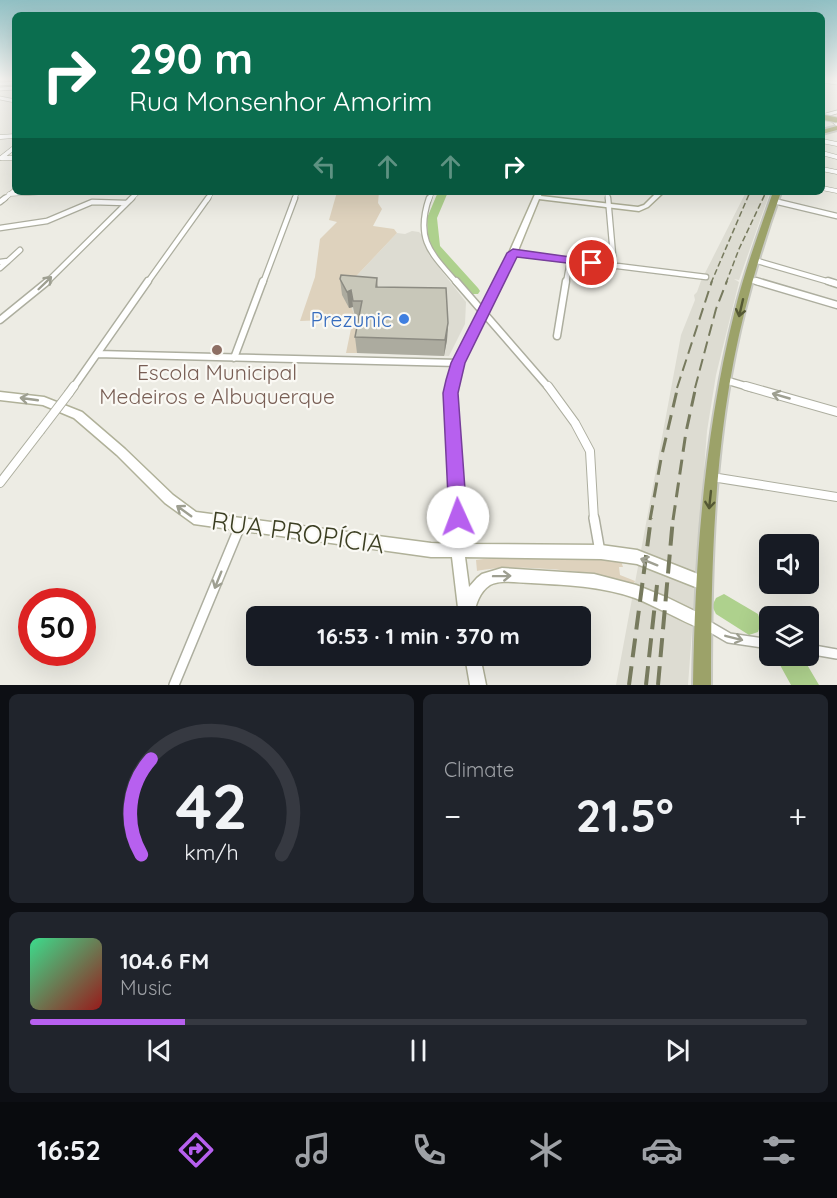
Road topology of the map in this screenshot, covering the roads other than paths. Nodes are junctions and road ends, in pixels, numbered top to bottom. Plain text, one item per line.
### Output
1 (837, 119) edge
2 (825, 129) edge
3 (12, 192) edge
4 (9, 195) junction
5 (12, 195) edge
6 (135, 195) edge
7 (210, 195) edge
8 (296, 195) edge
9 (430, 195) edge
10 (538, 195) edge
11 (607, 195) edge
12 (658, 195) edge
13 (775, 196) edge
14 (0, 202) edge
15 (126, 203) junction
16 (607, 206) junction
17 (837, 216) edge
18 (0, 228) edge
19 (20, 250) dead end
20 (513, 253) junction
21 (754, 260) junction
22 (8, 261) junction
23 (570, 261) junction
24 (0, 262) edge
25 (614, 266) junction
26 (0, 268) edge
27 (706, 277) dead end
28 (748, 279) junction
29 (837, 284) edge
30 (837, 305) edge
31 (483, 314) junction
32 (0, 320) edge
33 (557, 336) dead end
34 (97, 354) junction
35 (234, 358) junction
36 (458, 363) junction
37 (725, 380) junction
38 (0, 396) edge
39 (837, 412) edge
40 (712, 477) junction
41 (0, 483) edge
42 (837, 496) edge
43 (240, 526) junction
44 (443, 551) junction
45 (458, 552) junction
46 (601, 552) junction
47 (460, 574) junction
48 (703, 583) junction
49 (465, 606) edge
50 (469, 606) edge
51 (702, 622) junction
52 (759, 642) edge
53 (819, 651) edge
54 (837, 654) edge
55 (475, 666) edge
56 (174, 685) edge
57 (478, 685) edge
58 (702, 685) edge

1 - 2 main road
3 - 4 street
4 - 5 street
4 - 14 street
6 - 15 street
7 - 34 street
8 - 35 street
9 - 31 street
10 - 16 main road
10 - 20 main road
11 - 16 street
12 - 16 main road
13 - 17 street
13 - 21 main road
15 - 18 street
32 -> 15 street
16 - 25 street
19 - 22 street
20 - 23 street
20 - 31 main road
21 - 28 main road
21 - 29 street
22 - 24 street
22 - 26 street
23 - 25 street
23 - 33 street
25 - 27 street
28 - 30 street
28 -> 37 main road
31 - 36 main road
31 - 46 street
34 - 35 street
34 - 41 street, bridge
35 - 36 street
36 - 45 main road
39 -> 37 street
37 - 40 main road
43 -> 38 main road, RUA PROPÍCIA
40 - 42 street
40 -> 48 main road
43 - 44 main road, RUA PROPÍCIA
43 -> 56 street
44 - 45 main road, RUA PROPÍCIA
44 - 47 main road
45 - 46 main road, RUA PROPÍCIA
45 - 47 main road
48 -> 46 main road, RUA PROPÍCIA
47 - 49 main road
48 - 51 main road
50 -> 51 main road
51 -> 52 street
51 - 58 main road
53 - 54 street
55 - 57 main road

